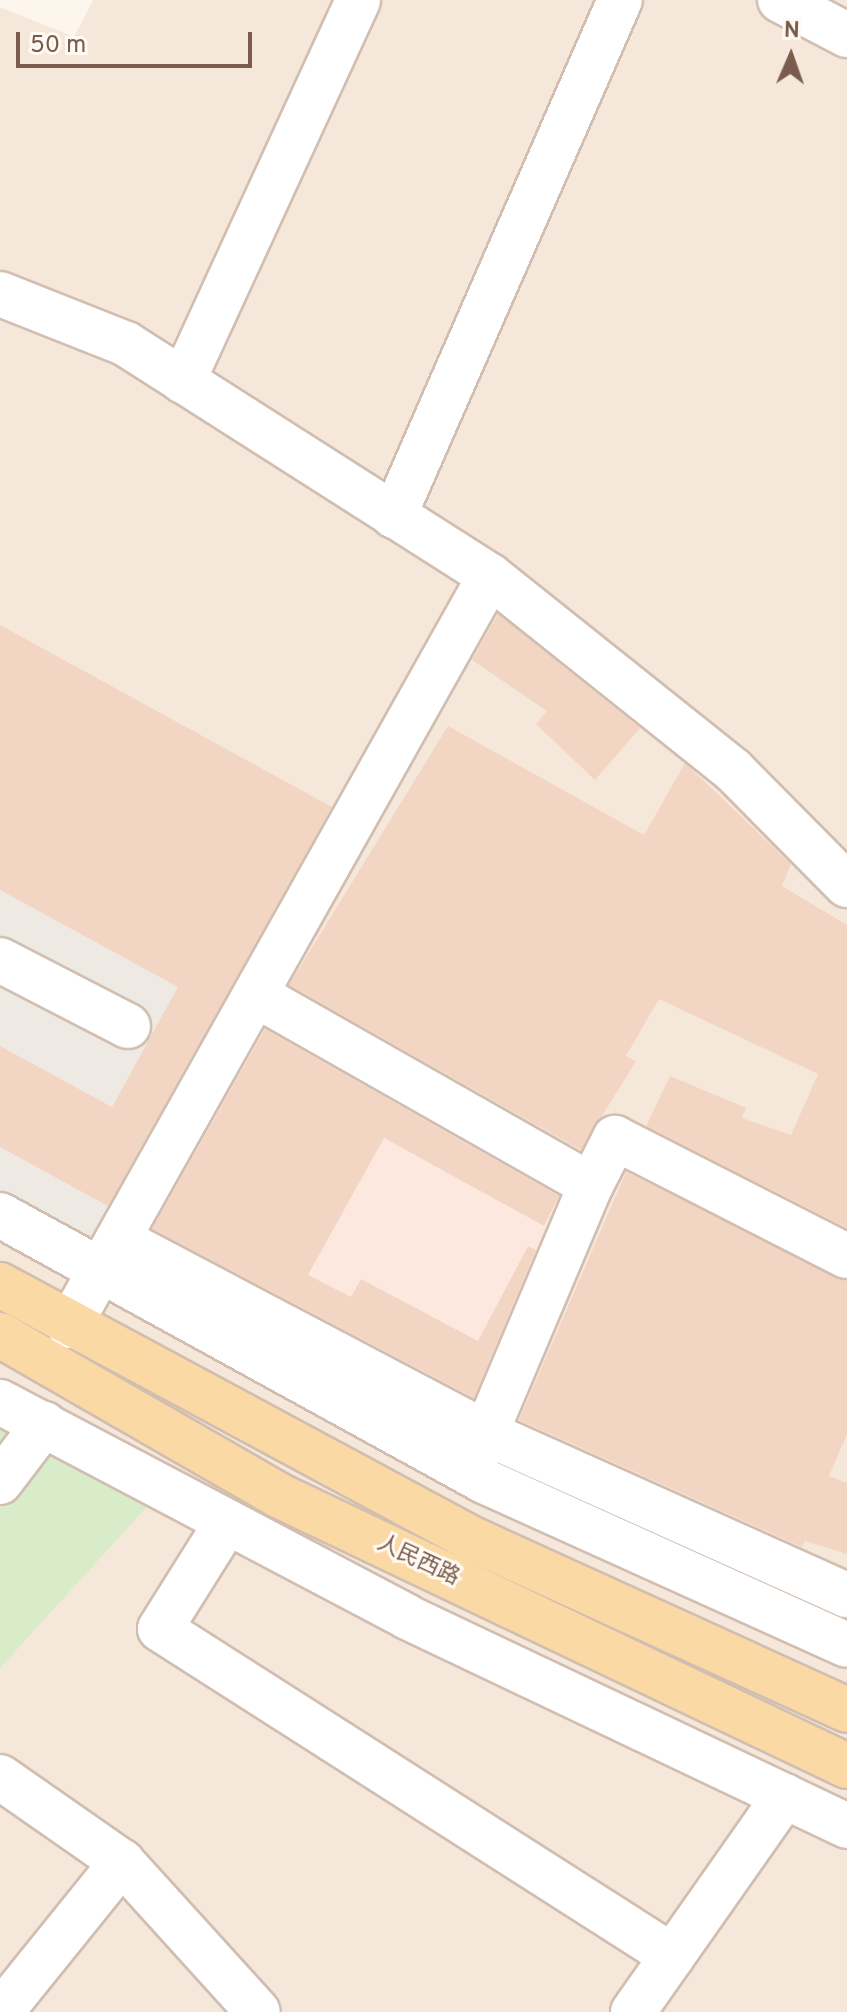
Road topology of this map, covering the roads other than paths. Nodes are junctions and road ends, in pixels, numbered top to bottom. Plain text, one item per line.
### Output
1 (358, 0) edge
2 (620, 0) edge
3 (780, 0) edge
4 (847, 35) edge
5 (0, 294) edge
6 (183, 381) junction
7 (394, 516) junction
8 (490, 576) junction
9 (847, 885) edge
10 (0, 960) edge
11 (256, 995) junction
12 (128, 1026) dead end
13 (591, 1185) junction
14 (0, 1215) edge
15 (111, 1256) junction
16 (847, 1256) edge
17 (0, 1285) edge
18 (69, 1326) junction
19 (0, 1335) edge
20 (0, 1402) edge
21 (44, 1424) junction
22 (486, 1433) junction
23 (190, 1445) junction
24 (469, 1473) junction
25 (0, 1482) edge
26 (164, 1488) junction
27 (227, 1522) junction
28 (657, 1560) junction
29 (847, 1595) edge
30 (631, 1612) junction
31 (528, 1614) junction
32 (828, 1637) edge
33 (502, 1662) junction
34 (785, 1682) junction
35 (847, 1710) edge
36 (847, 1766) edge
37 (0, 1777) edge
38 (785, 1796) junction
39 (847, 1826) edge
40 (122, 1862) junction
41 (672, 1956) junction
42 (1, 2012) edge
43 (258, 2012) edge
44 (633, 2012) edge

1 - 6 street
2 - 7 street
3 - 4 street
5 - 6 street
6 - 7 street
7 - 8 street
8 - 9 street
8 - 11 street
10 - 12 street
11 - 13 street
11 - 15 street
13 - 16 street
13 - 22 street
14 - 15 street
15 - 18 street
15 - 22 street
15 - 24 street
17 - 18 main road, 人民西路
18 - 30 main road, 人民西路
19 - 23 main road, 人民西路
20 - 21 street
21 - 25 street
21 - 26 street
22 - 24 street
22 - 29 street
23 - 26 street
23 - 31 main road, 人民西路
24 - 28 street
26 - 27 street
27 - 33 street
27 - 41 street
28 - 30 street
28 - 32 street
30 - 34 main road, 人民西路
31 - 33 street
31 - 36 main road, 人民西路
32 - 34 street
33 - 38 street
34 - 35 main road, 人民西路
37 - 40 street
38 - 39 street
38 - 41 street
40 - 42 street
40 - 43 street
41 - 44 street

